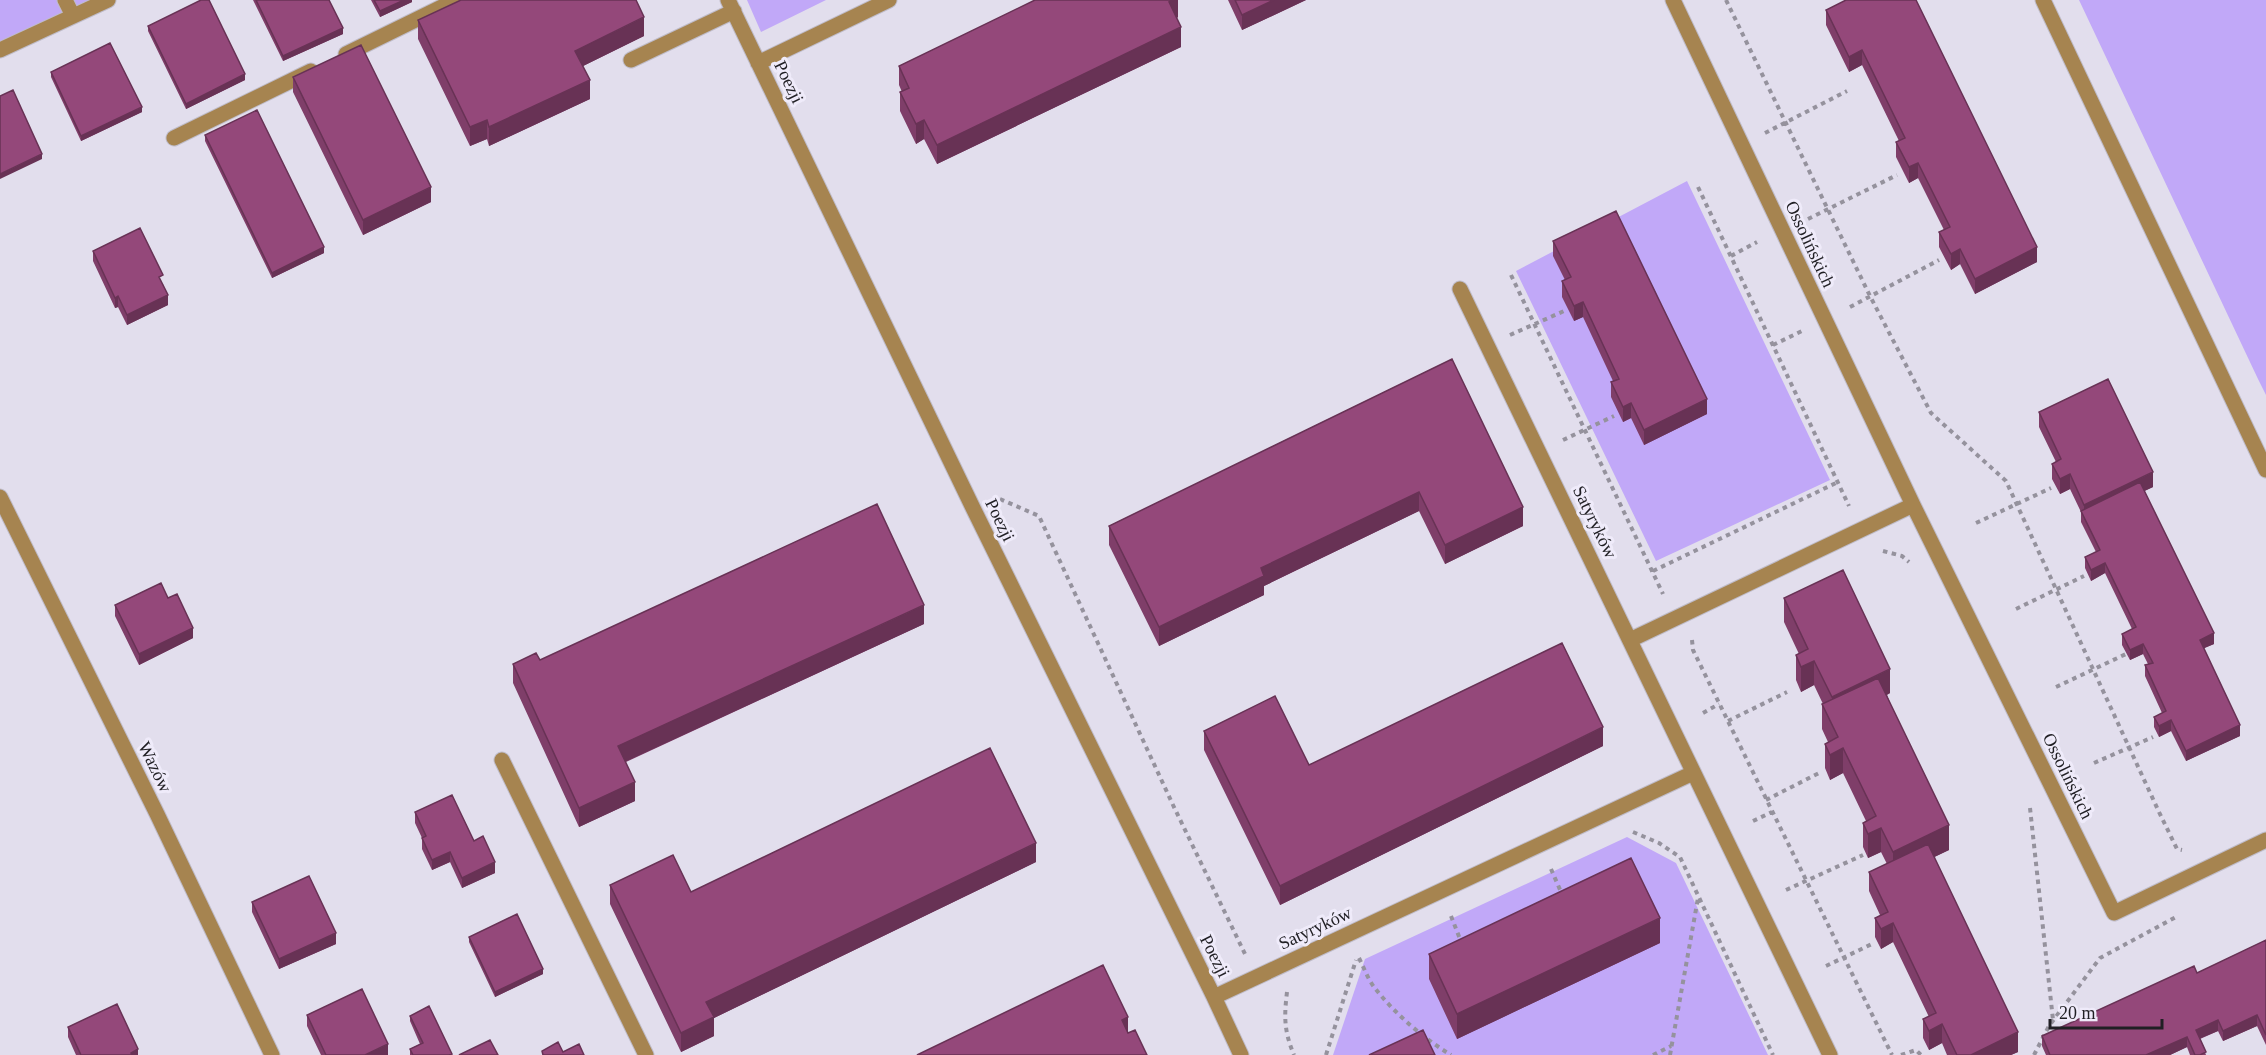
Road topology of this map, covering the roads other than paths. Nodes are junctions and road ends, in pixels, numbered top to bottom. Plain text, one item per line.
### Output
1 (65, 0) edge
2 (108, 0) edge
3 (456, 0) edge
4 (889, 0) edge
5 (1673, 0) edge
6 (2043, 0) edge
7 (731, 6) edge
8 (73, 16) junction
9 (0, 50) edge
10 (631, 60) dead end
11 (758, 63) junction
12 (174, 138) dead end
13 (1460, 290) dead end
14 (2266, 470) edge
15 (0, 497) edge
16 (1913, 505) junction
17 (1630, 640) junction
18 (502, 760) dead end
19 (1693, 773) junction
20 (2266, 840) edge
21 (1214, 997) junction
22 (272, 1055) edge
23 (646, 1055) edge
24 (1241, 1055) edge
25 (1830, 1055) edge

1 - 8 street
2 - 8 street
3 - 12 street
4 - 11 street
5 - 16 street, Ossolińskich
6 - 14 street
7 - 10 street
7 - 11 street, Poezji
8 - 9 street
11 - 21 street, Poezji
13 - 17 street, Satyryków
15 - 22 street, Wazów
16 - 17 street
16 - 20 street, Ossolińskich
17 - 19 street, Satyryków
18 - 23 street
19 - 21 street, Satyryków
19 - 25 street, Satyryków
21 - 24 street, Poezji

